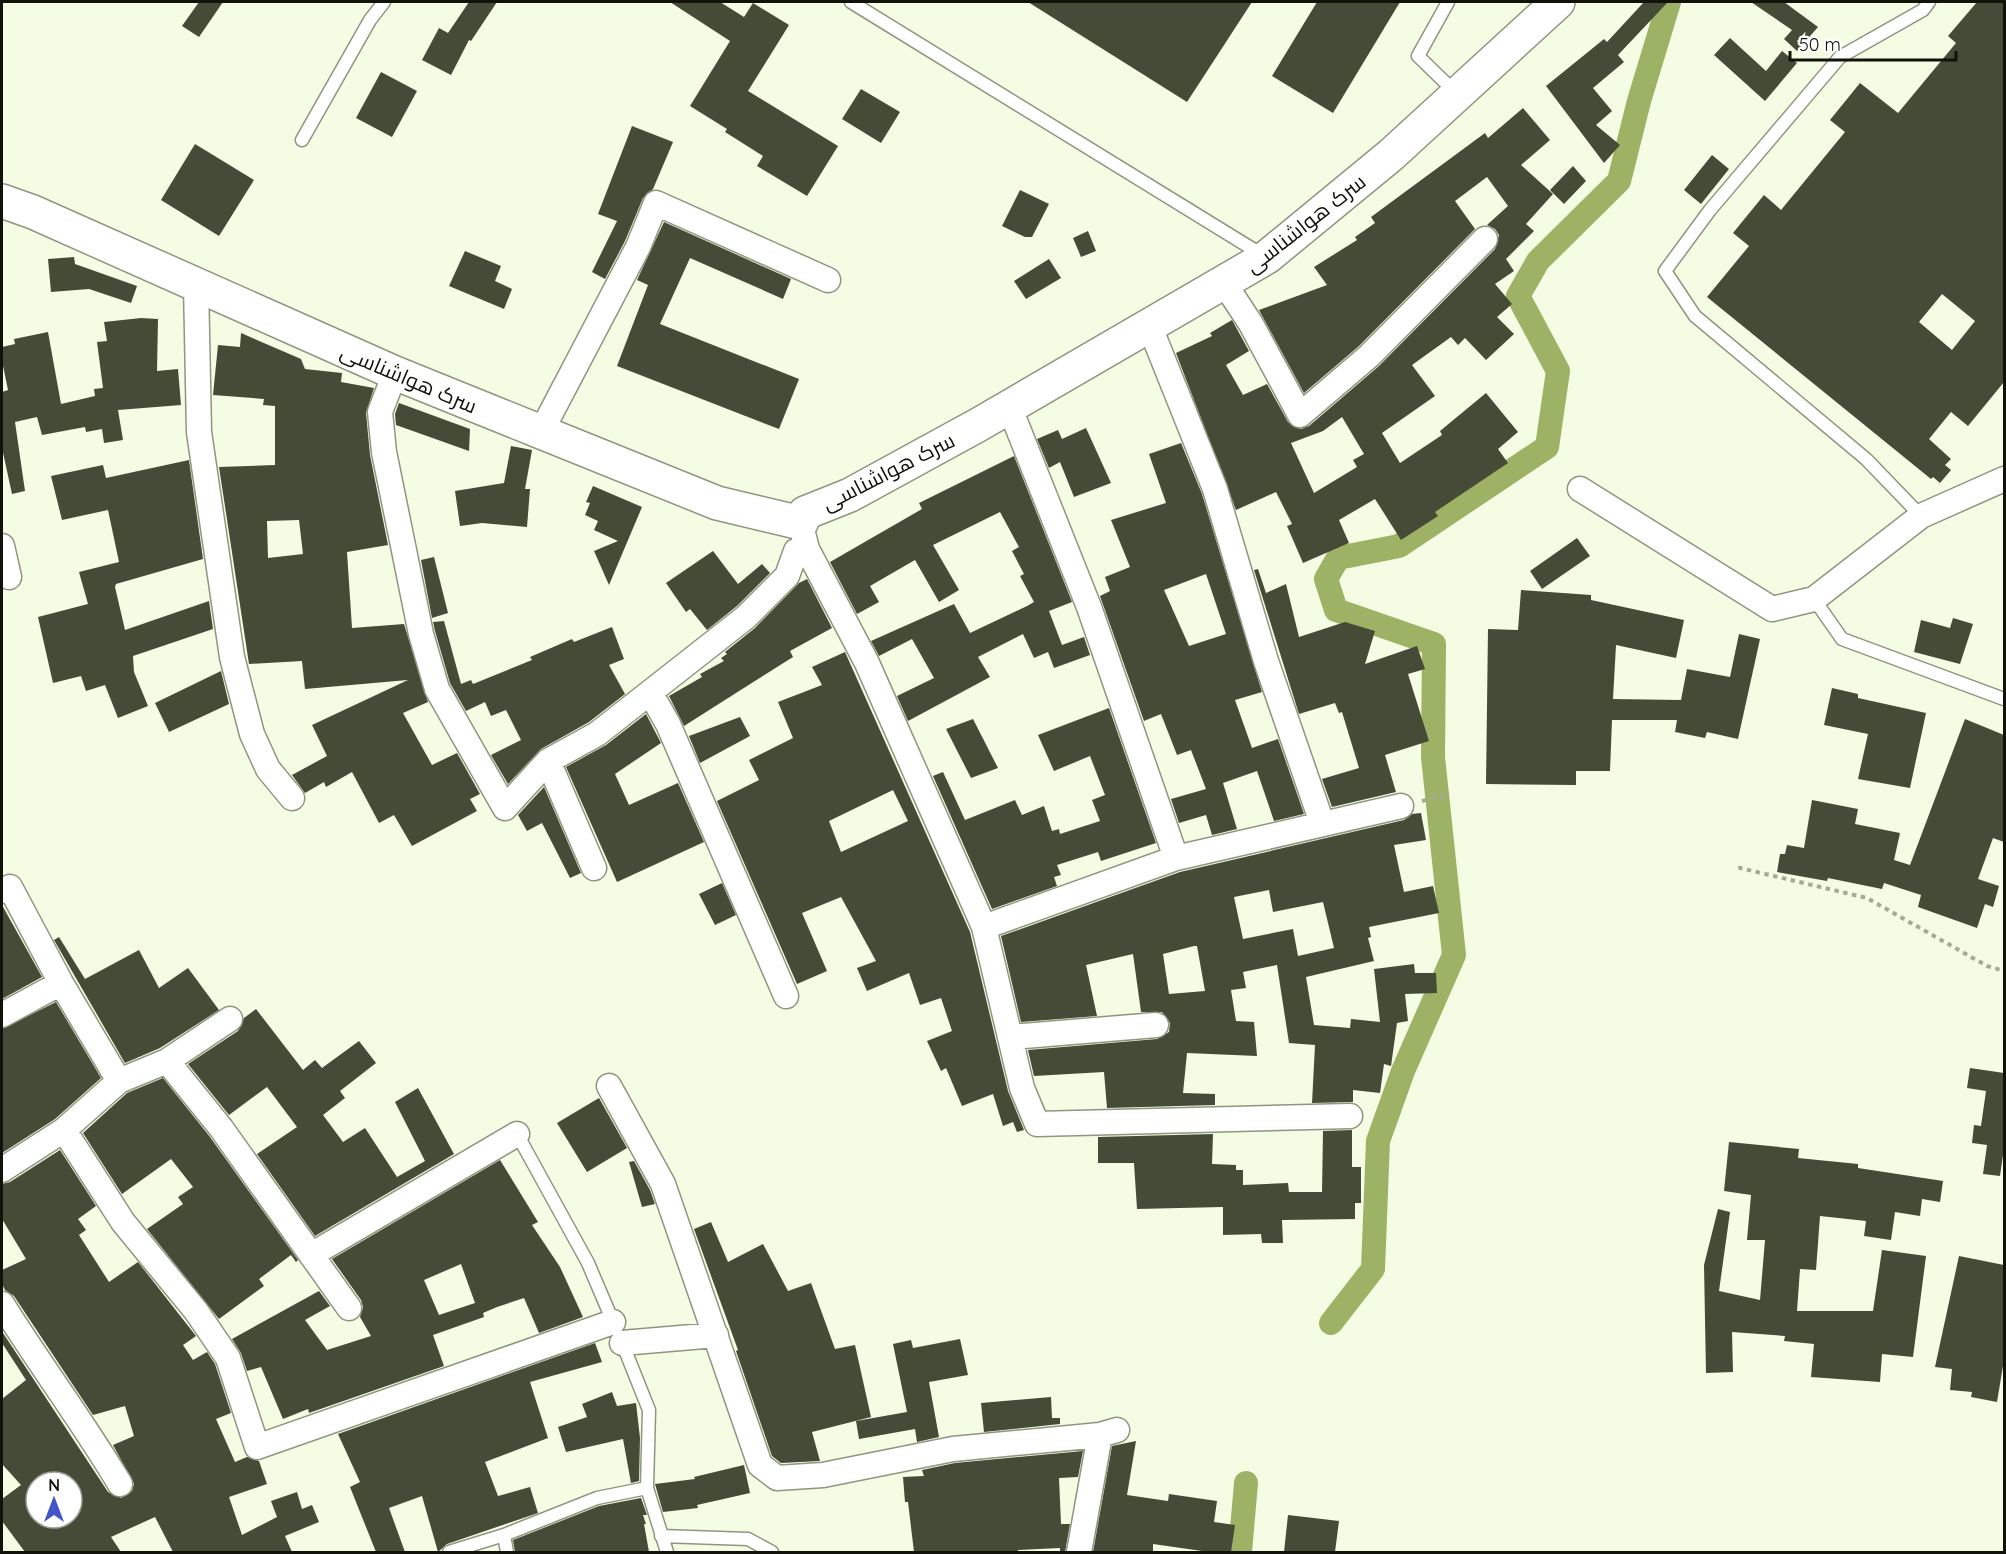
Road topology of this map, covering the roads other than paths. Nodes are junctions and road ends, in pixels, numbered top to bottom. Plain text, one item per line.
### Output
1 (384, 2) edge
2 (851, 2) edge
3 (1448, 2) edge
4 (1558, 2) edge
5 (1929, 2) edge
6 (1458, 95) junction
7 (302, 140) dead end
8 (2, 201) edge
9 (1485, 240) dead end
10 (1267, 257) junction
11 (828, 280) dead end
12 (1224, 283) junction
13 (196, 284) junction
14 (1150, 327) junction
15 (395, 373) junction
16 (1009, 406) junction
17 (541, 432) junction
18 (2004, 479) edge
19 (1580, 489) dead end
20 (1921, 516) junction
21 (804, 536) junction
22 (2, 546) edge
23 (9, 578) dead end
24 (1814, 599) junction
25 (651, 694) junction
26 (2004, 699) edge
27 (548, 761) junction
28 (292, 798) dead end
29 (1401, 806) dead end
30 (1322, 823) junction
31 (1176, 858) junction
32 (594, 868) dead end
33 (2, 891) edge
34 (984, 927) junction
35 (61, 983) junction
36 (786, 996) dead end
37 (2, 1015) edge
38 (230, 1019) dead end
39 (1156, 1025) dead end
40 (1011, 1037) junction
41 (167, 1061) junction
42 (119, 1081) junction
43 (609, 1086) dead end
44 (1350, 1116) dead end
45 (64, 1131) junction
46 (517, 1134) joint
47 (2, 1170) edge
48 (311, 1255) junction
49 (2, 1304) edge
50 (349, 1308) dead end
51 (617, 1333) junction
52 (716, 1335) junction
53 (120, 1484) dead end
54 (647, 1488) junction
55 (504, 1535) junction
56 (661, 1536) junction
57 (449, 1552) edge
58 (507, 1552) edge
59 (667, 1552) edge
60 (772, 1552) edge
61 (1080, 1552) edge

1 - 7 lane
2 - 10 lane
3 - 6 lane
4 - 6 street, سرک هواشناسی
5 - 20 lane
6 - 10 street, سرک هواشناسی
8 - 13 street, سرک هواشناسی
9 - 12 street
10 - 12 street, سرک هواشناسی
11 - 17 street
12 - 14 street, سرک هواشناسی
13 - 15 street, سرک هواشناسی
13 - 28 street
14 - 16 street, سرک هواشناسی
14 - 30 street
15 - 17 street, سرک هواشناسی
15 - 27 street
16 - 21 street, سرک هواشناسی
16 - 31 street
17 - 21 street, سرک هواشناسی
18 - 20 street
19 - 24 street
20 - 24 street
21 - 25 street
21 - 34 street
22 - 23 street
24 - 26 lane
25 - 27 street
25 - 36 street
27 - 32 street
29 - 30 street
30 - 31 street
31 - 34 street
33 - 35 street
34 - 40 street
35 - 37 street
35 - 42 street
38 - 41 street
39 - 40 street
40 - 44 street
41 - 42 street
41 - 48 street
42 - 45 street
43 - 52 street
45 - 47 street
45 - 51 street
46 - 48 street
46 - 51 lane
48 - 50 street
49 - 53 street
51 - 52 street
51 - 54 lane
52 - 61 street
54 - 55 lane
54 - 56 lane
55 - 57 lane
55 - 58 lane
56 - 59 lane
56 - 60 lane

